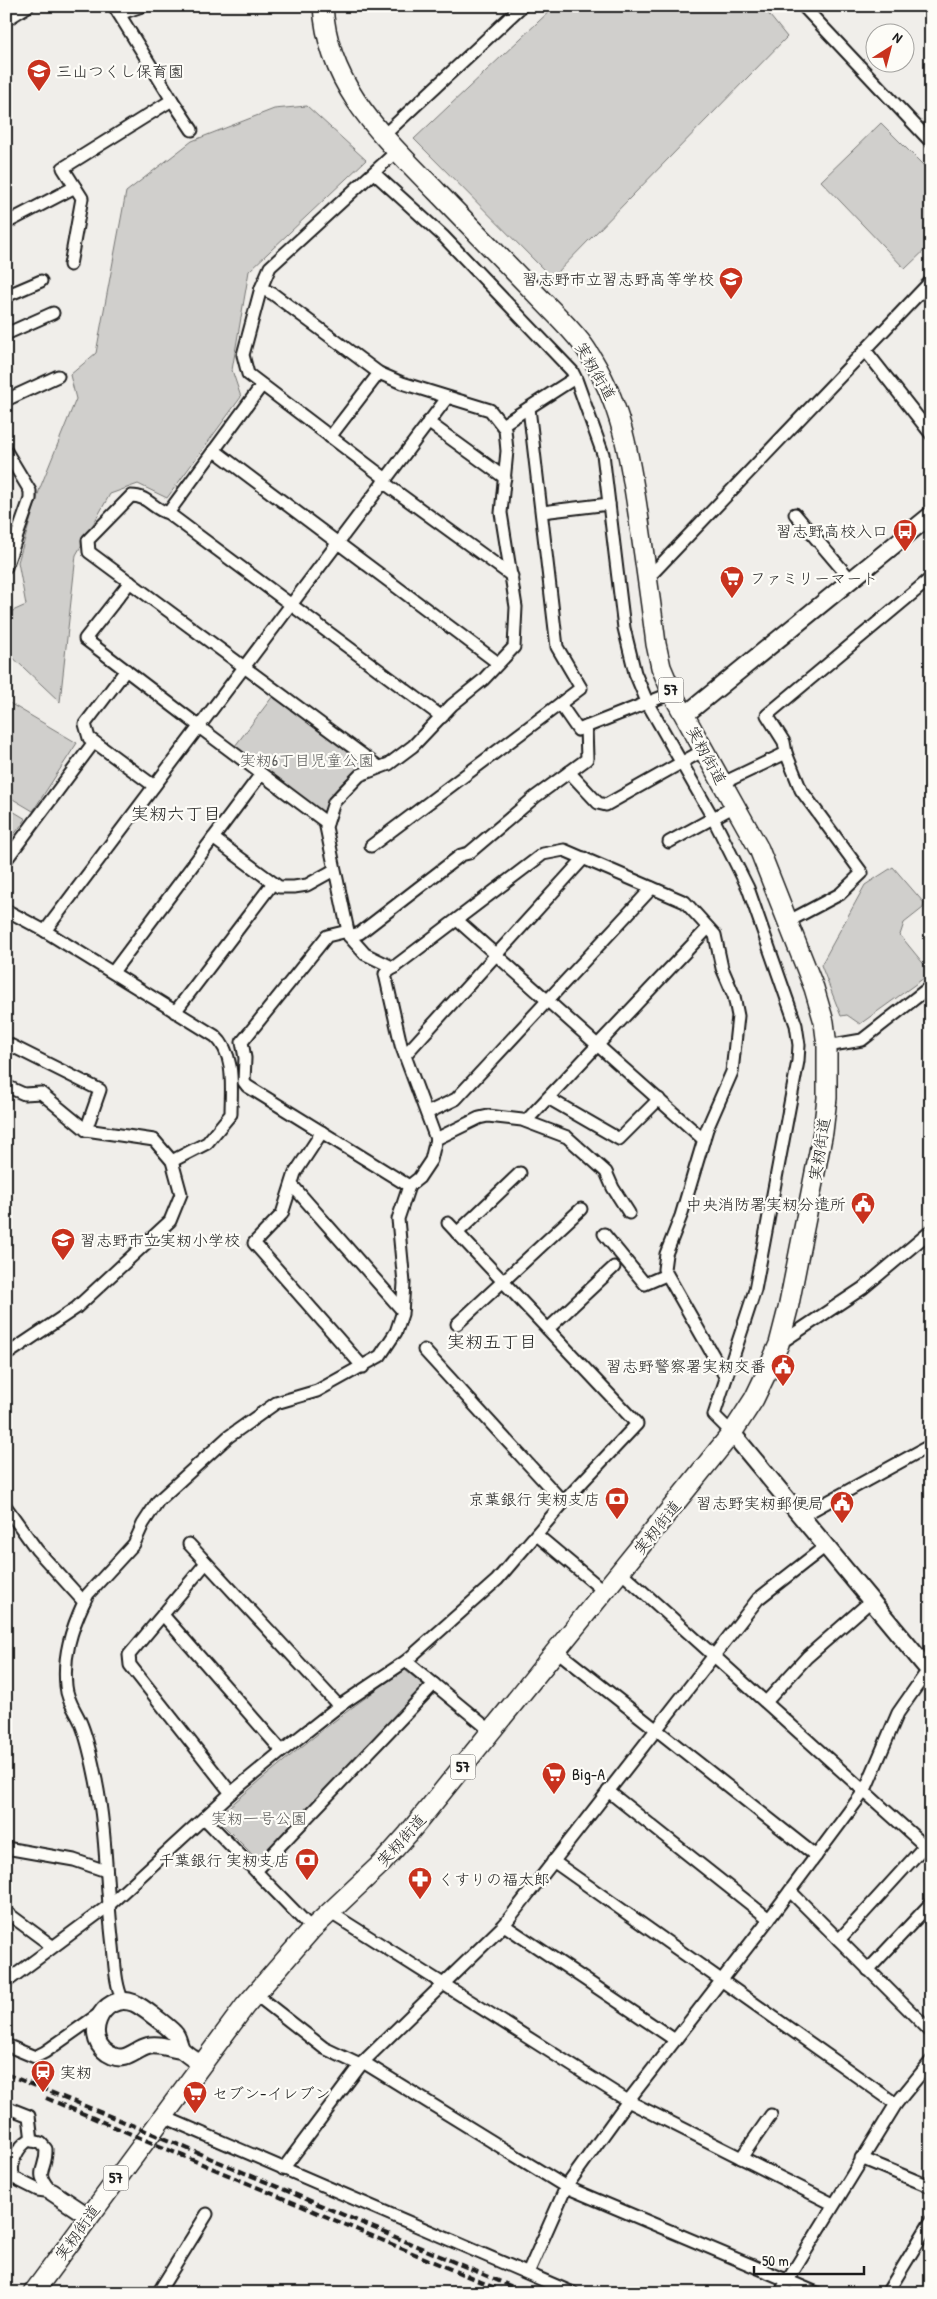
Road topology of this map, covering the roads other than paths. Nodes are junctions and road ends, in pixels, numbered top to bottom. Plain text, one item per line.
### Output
1 (28, 6) edge
2 (142, 6) edge
3 (323, 6) edge
4 (522, 6) edge
5 (803, 6) edge
6 (117, 10) edge
7 (6, 20) edge
8 (172, 100) junction
9 (192, 130) dead end
10 (383, 136) junction
11 (931, 142) edge
12 (397, 151) junction
13 (374, 173) junction
14 (75, 187) junction
15 (6, 223) edge
16 (70, 265) dead end
17 (931, 281) edge
18 (41, 282) dead end
19 (261, 288) junction
20 (6, 296) edge
21 (52, 313) dead end
22 (6, 334) edge
23 (865, 350) junction
24 (379, 373) junction
25 (58, 376) dead end
26 (575, 378) junction
27 (262, 385) junction
28 (446, 398) junction
29 (6, 400) edge
30 (529, 408) junction
31 (428, 422) junction
32 (502, 425) junction
33 (931, 434) edge
34 (330, 436) junction
35 (214, 450) junction
36 (6, 452) edge
37 (506, 478) junction
38 (384, 480) junction
39 (609, 504) junction
40 (542, 512) junction
41 (168, 513) junction
42 (795, 514) dead end
43 (931, 515) edge
44 (337, 542) junction
45 (6, 567) edge
46 (512, 576) junction
47 (648, 578) junction
48 (931, 578) edge
49 (852, 580) junction
50 (130, 582) junction
51 (291, 604) junction
52 (498, 663) junction
53 (244, 667) junction
54 (126, 670) junction
55 (672, 693) junction
56 (560, 704) junction
57 (648, 704) junction
58 (685, 716) junction
59 (442, 717) junction
60 (199, 726) junction
61 (586, 727) junction
62 (94, 742) junction
63 (704, 750) junction
64 (786, 753) junction
65 (681, 762) junction
66 (379, 767) junction
67 (569, 772) junction
68 (261, 774) junction
69 (722, 783) junction
70 (154, 786) junction
71 (735, 806) junction
72 (713, 818) junction
73 (327, 823) junction
74 (214, 838) junction
75 (669, 842) dead end
76 (372, 846) dead end
77 (584, 858) junction
78 (6, 860) edge
79 (334, 870) junction
80 (273, 882) junction
81 (652, 888) junction
82 (6, 910) edge
83 (457, 920) junction
84 (789, 921) junction
85 (708, 928) junction
86 (45, 931) junction
87 (348, 934) junction
88 (496, 954) junction
89 (394, 968) junction
90 (113, 972) junction
91 (931, 986) edge
92 (548, 1000) junction
93 (175, 1012) junction
94 (6, 1043) edge
95 (598, 1045) junction
96 (827, 1046) junction
97 (244, 1049) junction
98 (228, 1053) junction
99 (405, 1055) junction
100 (6, 1086) edge
101 (548, 1098) junction
102 (659, 1099) junction
103 (427, 1113) junction
104 (526, 1121) junction
105 (86, 1130) junction
106 (322, 1132) junction
107 (436, 1139) junction
108 (704, 1140) junction
109 (172, 1161) junction
110 (520, 1173) dead end
111 (292, 1185) junction
112 (409, 1186) junction
113 (581, 1209) dead end
114 (629, 1213) dead end
115 (448, 1223) dead end
116 (931, 1231) edge
117 (457, 1233) junction
118 (604, 1234) dead end
119 (614, 1267) dead end
120 (666, 1275) junction
121 (503, 1282) junction
122 (402, 1310) junction
123 (457, 1324) dead end
124 (548, 1329) junction
125 (779, 1344) junction
126 (424, 1350) dead end
127 (6, 1355) edge
128 (363, 1367) junction
129 (726, 1378) junction
130 (732, 1433) junction
131 (931, 1445) edge
132 (564, 1503) junction
133 (6, 1507) edge
134 (802, 1516) junction
135 (537, 1536) junction
136 (190, 1544) dead end
137 (826, 1545) junction
138 (206, 1563) junction
139 (621, 1572) junction
140 (605, 1592) junction
141 (872, 1600) junction
142 (84, 1602) junction
143 (163, 1615) junction
144 (556, 1651) junction
145 (714, 1655) junction
146 (406, 1661) junction
147 (930, 1671) edge
148 (434, 1684) junction
149 (766, 1702) junction
150 (339, 1706) junction
151 (656, 1729) junction
152 (492, 1732) junction
153 (282, 1751) junction
154 (865, 1790) junction
155 (608, 1791) junction
156 (231, 1793) junction
157 (204, 1818) junction
158 (928, 1843) edge
159 (6, 1848) edge
160 (816, 1856) junction
161 (553, 1861) junction
162 (106, 1871) junction
163 (256, 1871) junction
164 (790, 1891) junction
165 (931, 1903) edge
166 (108, 1906) junction
167 (6, 1912) edge
168 (330, 1913) junction
169 (769, 1919) junction
170 (504, 1925) junction
171 (312, 1929) junction
172 (839, 1940) junction
173 (52, 1946) junction
174 (868, 1970) junction
175 (721, 1981) junction
176 (6, 1982) edge
177 (442, 1983) junction
178 (255, 1994) junction
179 (123, 2002) junction
180 (99, 2014) junction
181 (931, 2032) edge
182 (675, 2040) junction
183 (6, 2045) edge
184 (182, 2050) junction
185 (931, 2061) edge
186 (201, 2064) junction
187 (362, 2064) junction
188 (628, 2101) junction
189 (896, 2104) junction
190 (6, 2107) edge
191 (772, 2115) dead end
192 (162, 2116) junction
193 (32, 2141) junction
194 (741, 2158) junction
195 (861, 2158) junction
196 (283, 2169) junction
197 (566, 2187) junction
198 (931, 2187) edge
199 (52, 2192) junction
200 (833, 2204) junction
201 (207, 2214) dead end
202 (88, 2216) junction
203 (931, 2221) edge
204 (528, 2273) junction
205 (786, 2280) junction
206 (33, 2293) edge
207 (158, 2293) edge
208 (573, 2293) edge
209 (780, 2293) edge
210 (817, 2293) edge
211 (887, 2293) edge

1 - 7 street
2 - 6 street
3 - 10 main road, 実籾街道 / 57
4 - 10 street
5 - 11 street
6 - 8 street
8 - 9 street
8 - 14 street
10 - 12 main road, 実籾街道 / 57
12 - 13 street
12 - 47 main road, 実籾街道 / 57
13 - 19 street
13 - 26 street
14 - 15 street
14 - 16 street
17 - 23 street
18 - 20 street
19 - 24 street
19 - 27 street
21 - 22 street
23 - 33 street
23 - 47 street
24 - 28 street
24 - 34 street
25 - 29 street
26 - 30 street
26 - 39 street
27 - 34 street
27 - 35 street
28 - 31 street
28 - 32 street
30 - 32 street
30 - 40 street
31 - 37 street
31 - 38 street
32 - 37 street
34 - 38 street
35 - 41 street
35 - 44 street
36 - 45 street
37 - 46 street
38 - 44 street
38 - 46 street
39 - 40 street
39 - 57 street
40 - 56 street
41 - 50 street
41 - 51 street
42 - 49 street
43 - 49 street
44 - 51 street
44 - 52 street
46 - 52 street
47 - 55 main road, 実籾街道 / 57
48 - 64 street
49 - 58 street
50 - 53 street
50 - 54 street
51 - 53 street
51 - 59 street
52 - 59 street
53 - 60 street
53 - 66 street
54 - 60 street
54 - 62 street
55 - 57 street
55 - 58 main road, 実籾街道 / 57
56 - 61 street
56 - 76 street
57 - 61 street
57 - 65 street
58 - 63 main road, 実籾街道 / 57
59 - 66 street
60 - 68 street
60 - 70 street
61 - 67 street
62 - 70 street
62 - 78 street
63 - 65 street
63 - 69 main road, 実籾街道 / 57
64 - 69 street
64 - 84 street
65 - 67 street
65 - 72 street
66 - 73 street
67 - 87 street
68 - 73 street
68 - 74 street
69 - 71 main road, 実籾街道 / 57
70 - 86 street
71 - 72 street
71 - 84 main road, 実籾街道 / 57
72 - 75 street
72 - 129 street
73 - 79 street
74 - 80 street
74 - 90 street
77 - 81 street
77 - 83 street
77 - 88 street
79 - 80 street
79 - 87 street
80 - 93 street
81 - 85 street
81 - 92 street
82 - 86 street
83 - 88 street
83 - 89 street
84 - 96 main road, 実籾街道 / 57
85 - 95 street
85 - 108 street
86 - 90 street
87 - 89 street
87 - 97 street
88 - 92 street
88 - 99 street
89 - 99 street
90 - 93 street
91 - 96 street
92 - 95 street
92 - 103 street
93 - 98 street
94 - 105 street
95 - 101 street
95 - 102 street
96 - 125 main road, 実籾街道 / 57
97 - 98 street
97 - 106 street
98 - 109 street
99 - 103 street
100 - 105 street
101 - 102 street
101 - 104 street
102 - 108 street
103 - 107 street
104 - 107 street
104 - 114 street
105 - 109 street
106 - 111 street
106 - 112 street
107 - 112 street
108 - 120 street
109 - 127 street
110 - 117 street
111 - 122 street
111 - 128 street
112 - 122 street
113 - 121 street
115 - 117 street
116 - 125 street
117 - 121 street
118 - 120 street
119 - 124 street
120 - 129 street
121 - 123 street
121 - 124 street
122 - 128 street
124 - 132 street
125 - 130 main road, 実籾街道 / 57
126 - 132 street
128 - 142 street
129 - 130 street
130 - 134 street
130 - 139 main road, 実籾街道 / 57
131 - 134 street
132 - 135 street
133 - 142 street
134 - 137 street
135 - 140 street
135 - 146 street
136 - 138 street
137 - 141 street
137 - 145 street
138 - 143 street
138 - 150 street
139 - 140 main road, 実籾街道 / 57
139 - 145 street
140 - 144 main road, 実籾街道 / 57
141 - 147 street
141 - 149 street
142 - 162 street
143 - 153 street
143 - 156 street
144 - 151 street
144 - 152 main road, 実籾街道 / 57
145 - 149 street
145 - 151 street
146 - 148 street
146 - 150 street
147 - 154 street
148 - 152 street
148 - 163 street
149 - 154 street
150 - 153 street
151 - 155 street
151 - 160 street
152 - 168 main road, 実籾街道 / 57
153 - 156 street
154 - 158 street
154 - 160 street
155 - 161 street
155 - 169 street
156 - 157 street
157 - 163 street
157 - 166 street
158 - 172 street
159 - 162 street
160 - 164 street
161 - 170 street
161 - 175 street
162 - 166 street
163 - 171 street
164 - 169 street
164 - 172 street
165 - 174 street
166 - 173 street
166 - 179 street
167 - 173 street
168 - 171 main road, 実籾街道 / 57
168 - 177 street
169 - 175 street
170 - 177 street
170 - 182 street
171 - 178 main road, 実籾街道 / 57
172 - 174 street
173 - 176 street
174 - 181 street
175 - 182 street
175 - 189 street
177 - 187 street
177 - 188 street
178 - 186 main road, 実籾街道 / 57
178 - 187 street
179 - 180 street
179 - 184 street
180 - 183 street
180 - 184 street
182 - 188 street
184 - 186 street
185 - 189 street
186 - 192 main road, 実籾街道 / 57
187 - 196 street
187 - 197 street
188 - 194 street
188 - 197 street
189 - 195 street
190 - 193 street
191 - 194 street
192 - 196 street
192 - 202 main road, 実籾街道 / 57
193 - 199 street
193 - 199 street
194 - 200 street
195 - 198 street
195 - 200 street
196 - 204 street
197 - 204 street
197 - 205 street
199 - 202 street
200 - 205 street
201 - 207 street
202 - 206 main road, 実籾街道 / 57
203 - 211 street
204 - 208 street
205 - 209 street
205 - 210 street

